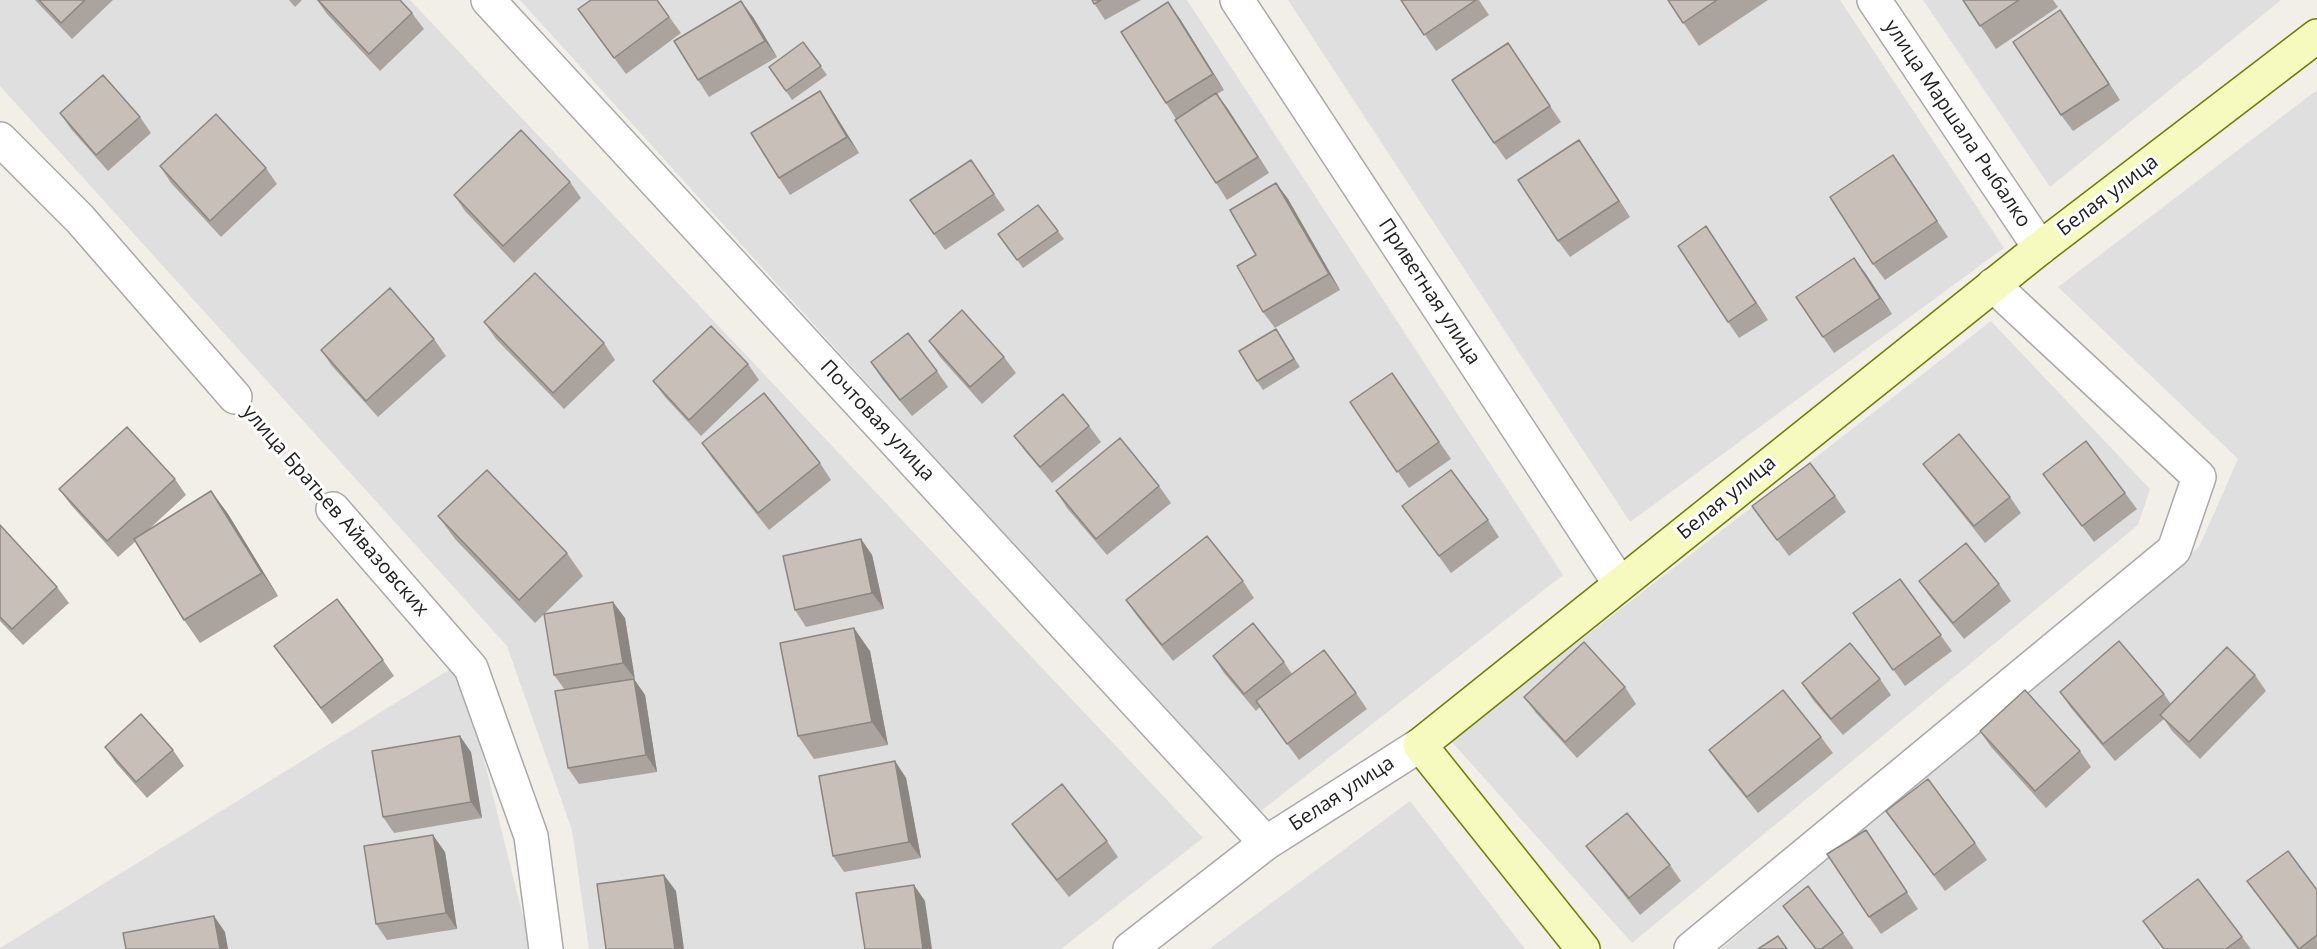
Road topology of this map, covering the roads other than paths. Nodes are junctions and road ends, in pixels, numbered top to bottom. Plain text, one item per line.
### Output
1 (488, 0) edge
2 (1237, 0) edge
3 (1875, 0) edge
4 (2317, 36) edge
5 (0, 139) edge
6 (2040, 248) junction
7 (1993, 285) junction
8 (235, 397) road end
9 (333, 509) road end
10 (1620, 584) junction
11 (1420, 745) junction
12 (1266, 843) junction
13 (546, 949) edge
14 (1130, 949) edge
15 (1582, 949) edge
16 (1691, 949) edge

1 - 12 street, Почтовая улица
2 - 10 street, Приветная улица
3 - 6 street, улица Маршала Рыбалко
4 - 6 street, Белая улица
5 - 8 street, улица Братьев Айвазовских
6 - 7 street, Белая улица
7 - 10 street, Белая улица
7 - 16 street
9 - 13 street, улица Братьев Айвазовских
10 - 11 street, Белая улица
11 - 12 street, Белая улица
11 - 15 street
12 - 14 street, Белая улица

